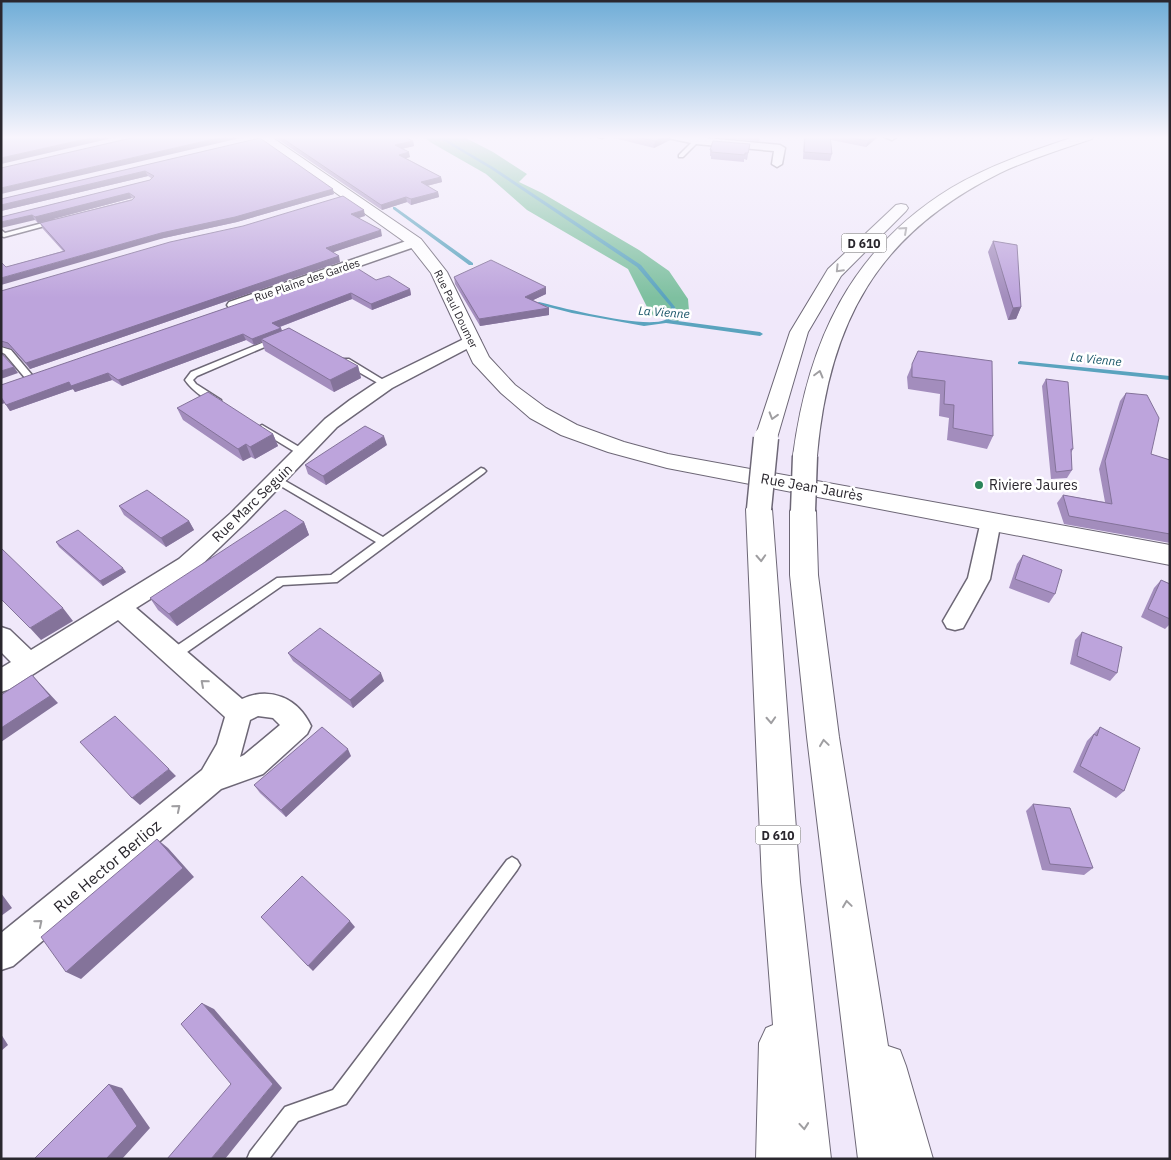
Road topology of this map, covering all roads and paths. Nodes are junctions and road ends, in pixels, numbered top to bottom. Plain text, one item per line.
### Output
1 (340, 190) edge
2 (957, 190) edge
3 (348, 195) junction
4 (917, 198) dead end
5 (332, 200) edge
6 (59, 221) edge
7 (1, 232) edge
8 (415, 242) junction
9 (217, 311) edge
10 (287, 338) edge
11 (1, 348) edge
12 (476, 350) junction
13 (337, 356) edge
14 (48, 371) edge
15 (29, 378) junction
16 (10, 384) edge
17 (386, 384) junction
18 (226, 407) edge
19 (252, 422) edge
20 (303, 453) junction
21 (481, 471) dead end
22 (277, 480) junction
23 (991, 521) junction
24 (383, 542) junction
25 (1170, 555) edge
26 (119, 607) junction
27 (955, 622) dead end
28 (1, 637) edge
29 (173, 656) junction
30 (28, 663) junction
31 (1, 681) edge
32 (239, 713) junction
33 (212, 779) junction
34 (512, 865) dead end
35 (781, 882) junction
36 (854, 952) junction
37 (1, 954) edge
38 (257, 1159) edge
39 (780, 1159) edge
40 (807, 1159) edge
41 (882, 1159) edge
42 (909, 1159) edge

1 - 3 main road, Rue Paul Doumer
36 -> 2 main road, D 610, bridge
3 - 5 street
3 - 8 main road, Rue Paul Doumer
4 -> 35 main road, D 610, bridge
6 - 7 lane
8 - 9 street, Rue Plaine des Gardes
8 - 12 main road, Rue Paul Doumer
10 - 18 lane
11 - 15 lane
12 - 17 street, Rue Marc Seguin
12 - 23 main road, Rue Jean Jaurès
13 - 17 lane
14 - 15 street
15 - 16 street
17 - 20 street, Rue Marc Seguin
19 - 20 lane
20 - 22 street, Rue Marc Seguin
21 - 24 lane
22 - 24 lane
22 - 26 street, Rue Marc Seguin
23 - 25 main road, Rue Jean Jaurès
23 - 27 street
24 - 29 lane
26 - 29 street
26 - 30 street, Rue Marc Seguin
28 - 30 street
32 -> 29 street
30 - 31 street, Rue Marc Seguin
32 - 33 street, Rue Hector Berlioz
32 - 33 street, Rue Hector Berlioz
37 -> 33 street, Rue Hector Berlioz
34 - 38 lane
35 - 39 main road
35 -> 40 main road, D 610
36 - 41 main road, D 610
36 - 42 main road

